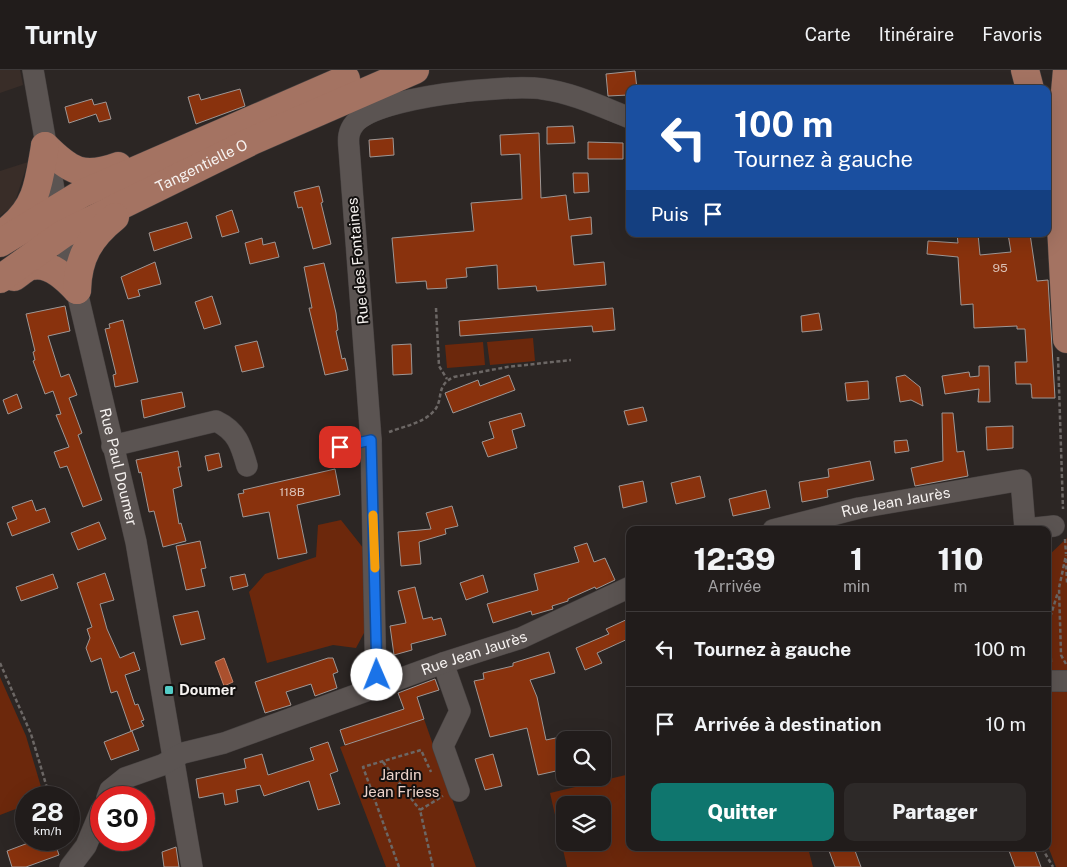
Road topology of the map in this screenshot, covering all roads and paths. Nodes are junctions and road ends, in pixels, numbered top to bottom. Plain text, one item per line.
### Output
1 (33, 70) edge
2 (366, 70) edge
3 (414, 70) edge
4 (1025, 70) edge
5 (1060, 70) edge
6 (1067, 71) edge
7 (1029, 85) edge
8 (626, 117) edge
9 (246, 122) junction
10 (45, 146) junction
11 (184, 147) junction
12 (1051, 148) edge
13 (1058, 169) junction
14 (144, 195) junction
15 (57, 207) junction
16 (1058, 219) edge
17 (64, 234) junction
18 (0, 236) edge
19 (0, 243) edge
20 (0, 264) edge
21 (0, 279) edge
22 (0, 286) edge
23 (77, 290) junction
24 (436, 308) dead end
25 (1067, 334) edge
26 (1067, 339) edge
27 (571, 360) dead end
28 (448, 380) junction
29 (370, 438) junction
30 (112, 446) junction
31 (340, 447) dead end
32 (1062, 462) dead end
33 (247, 466) dead end
34 (1059, 524) edge
35 (788, 526) edge
36 (1025, 526) edge
37 (1045, 526) edge
38 (1066, 555) junction
39 (1067, 583) edge
40 (1059, 588) junction
41 (626, 589) edge
42 (1051, 614) edge
43 (1051, 652) edge
44 (0, 663) edge
45 (443, 663) junction
46 (1067, 666) edge
47 (1055, 681) edge
48 (376, 687) junction
49 (173, 759) junction
50 (383, 761) junction
51 (432, 773) dead end
52 (47, 786) edge
53 (115, 786) edge
54 (449, 790) joint
55 (420, 810) junction
56 (90, 836) edge
57 (1044, 851) edge
58 (70, 867) edge
59 (192, 867) edge
60 (399, 867) edge
61 (434, 867) edge
62 (1053, 867) edge

1 - 10 street, Rue Paul Doumer
2 - 9 main road, Tangentielle O
3 - 14 main road, Tangentielle O
4 - 7 main road
5 - 6 main road
6 - 13 main road
8 - 29 street, Rue des Fontaines
9 - 10 main road
9 - 11 main road, Tangentielle O
10 - 15 street, Rue Paul Doumer
10 - 18 main road
11 - 15 main road, Tangentielle O
11 - 17 main road
12 - 13 main road
13 - 16 main road
14 - 17 main road, Tangentielle O
14 - 23 main road
15 - 17 street, Rue Paul Doumer
15 - 19 main road, Tangentielle O
15 - 20 main road
16 - 25 main road
17 - 21 main road, Tangentielle O
17 - 23 street, Rue Paul Doumer
22 - 23 main road
23 - 30 street, Rue Paul Doumer
24 - 28 path
25 - 26 main road
27 - 28 path
28 - 29 path
29 - 31 street
29 - 48 street, Rue des Fontaines
30 - 33 street
30 - 49 street, Rue Paul Doumer
32 - 34 path
34 - 37 street, Rue Jean Jaurès
34 - 38 path
35 - 36 street, Rue Jean Jaurès
38 - 39 path
38 - 40 path
40 - 42 path
40 - 46 path
41 - 45 street, Rue Jean Jaurès
43 - 47 path
44 - 52 path
45 - 48 street, Rue Jean Jaurès
45 - 54 street
48 - 49 street, Rue Jean Jaurès
49 - 53 street, Rue Jean Jaurès
49 - 59 street, Rue Paul Doumer
50 - 51 path
50 - 55 path
50 - 60 path
54 - 55 path
55 - 61 path
56 - 58 street
57 - 62 path

